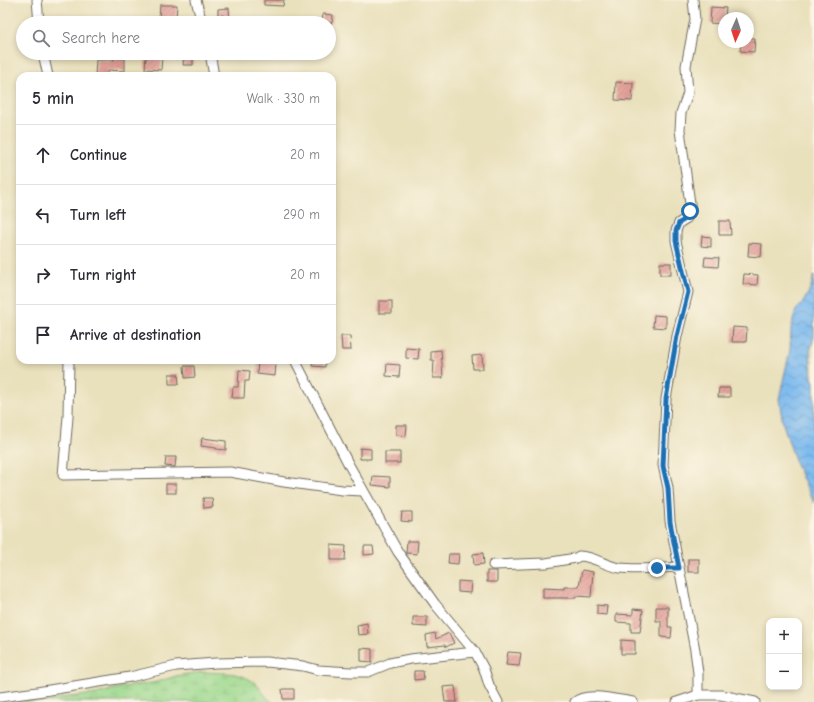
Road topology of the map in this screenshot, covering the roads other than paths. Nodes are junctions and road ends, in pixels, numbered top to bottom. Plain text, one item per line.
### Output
1 (37, 0) edge
2 (196, 0) edge
3 (693, 0) edge
4 (38, 16) edge
5 (200, 16) edge
6 (45, 60) edge
7 (211, 60) edge
8 (47, 72) edge
9 (213, 72) edge
10 (68, 364) edge
11 (297, 364) edge
12 (363, 491) junction
13 (493, 565) dead end
14 (679, 568) junction
15 (475, 652) junction
16 (698, 696) junction
17 (0, 697) edge
18 (498, 702) edge
19 (575, 702) edge
20 (633, 702) edge
21 (677, 702) edge
22 (755, 702) edge

1 - 4 street
2 - 5 street
3 - 14 street
6 - 8 street
7 - 9 street
10 - 12 street
11 - 12 street
12 - 15 street
13 - 14 street
14 - 16 street
15 - 17 street
15 - 18 street
16 - 21 street
16 - 22 street
19 - 20 street

